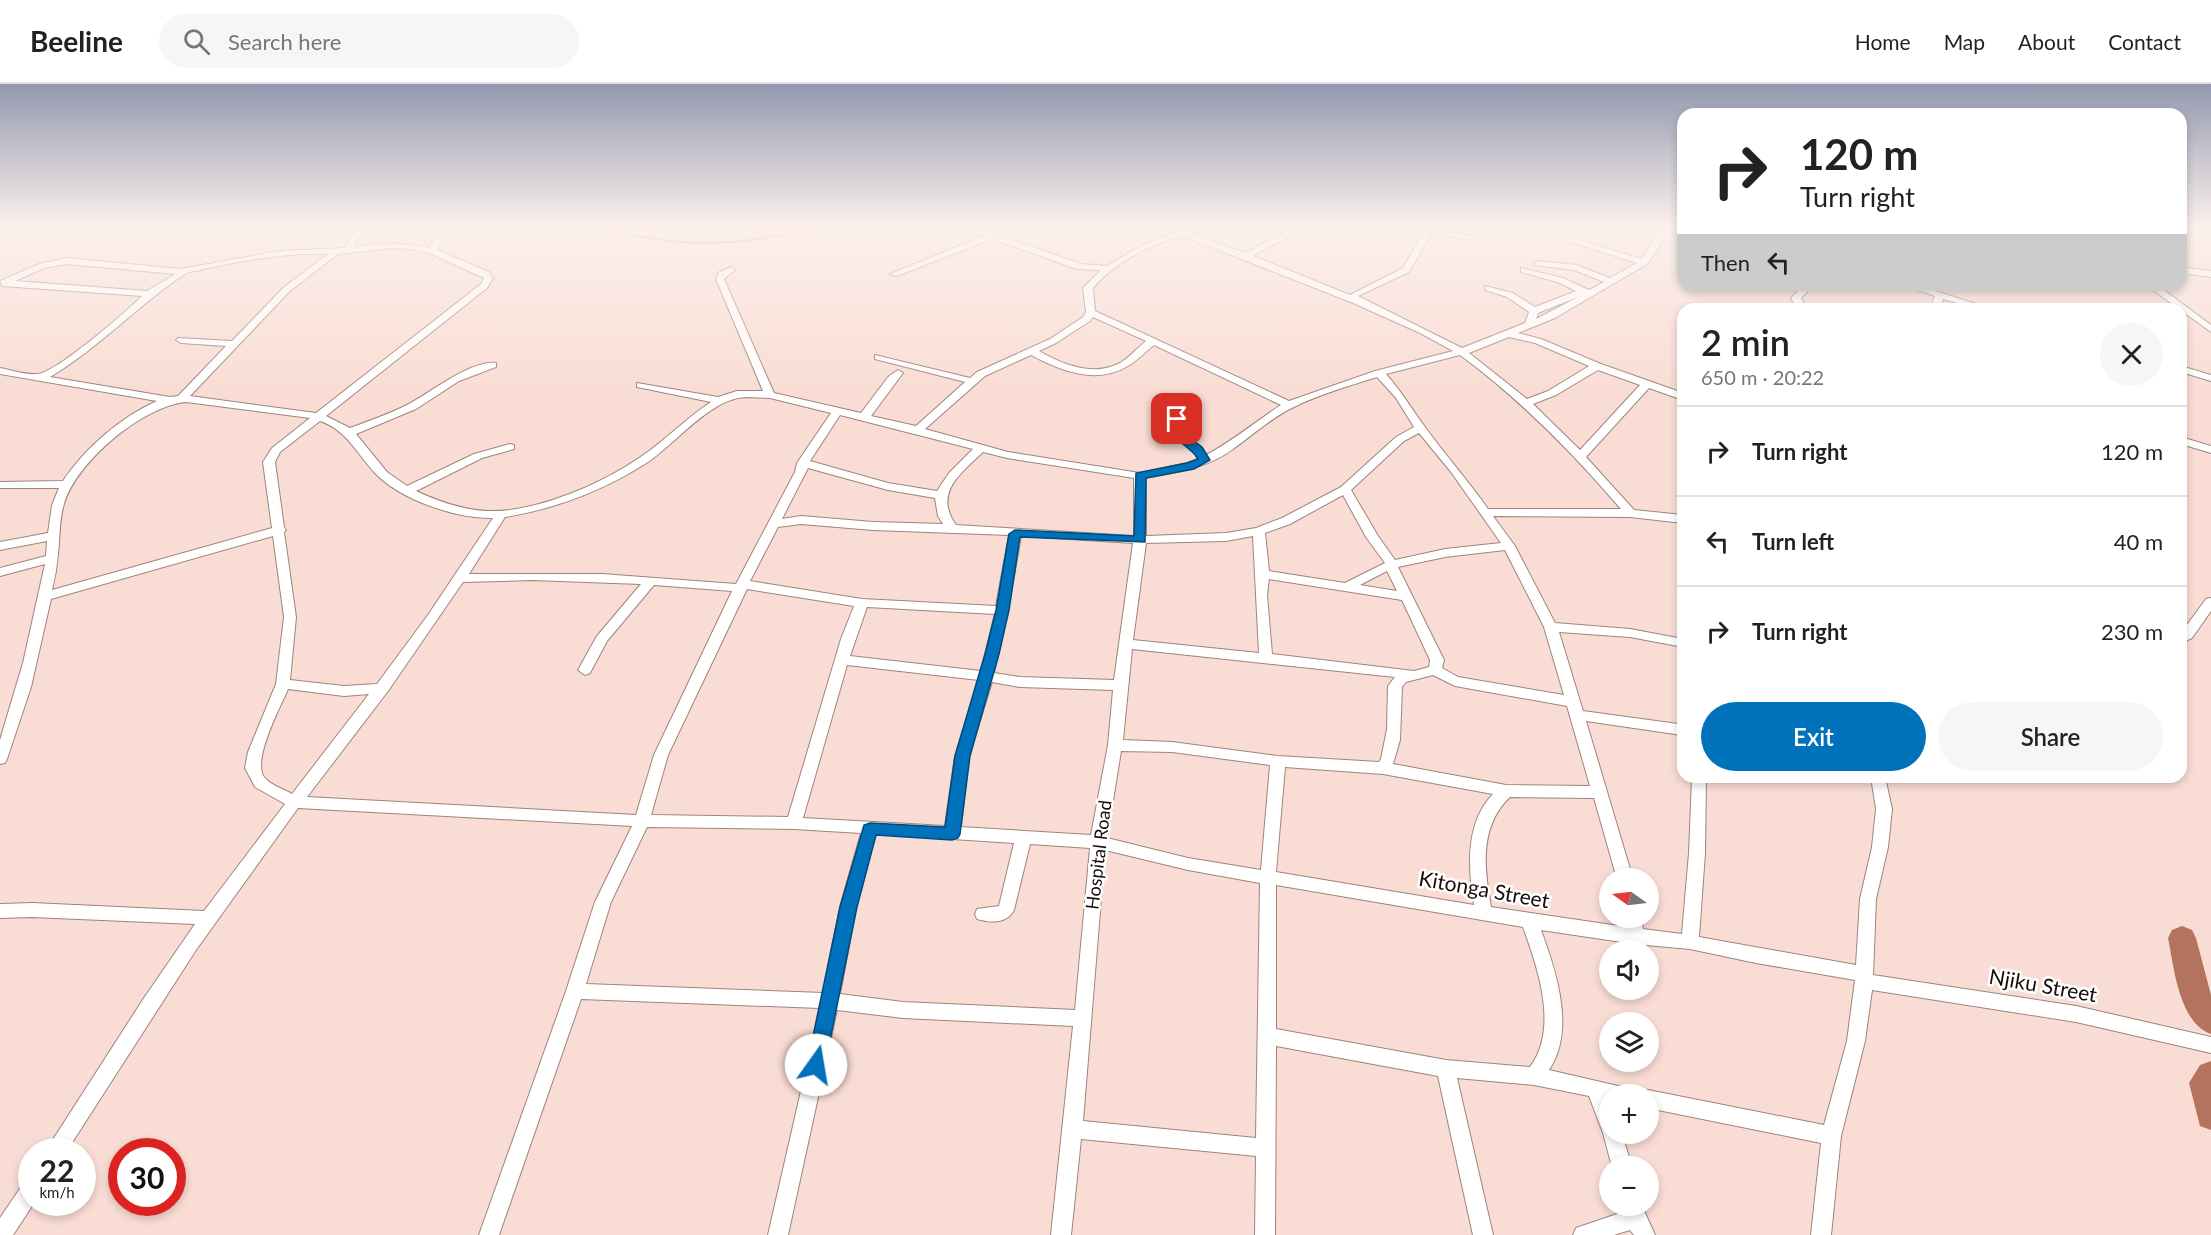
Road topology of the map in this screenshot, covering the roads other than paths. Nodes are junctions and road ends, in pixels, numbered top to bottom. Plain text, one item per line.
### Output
1 (169, 282) edge
2 (297, 282) edge
3 (487, 282) edge
4 (721, 282) edge
5 (1094, 282) edge
6 (1310, 282) edge
7 (1382, 282) edge
8 (1558, 282) edge
9 (1609, 282) edge
10 (1, 283) edge
11 (1488, 288) dead end
12 (1803, 291) edge
13 (1927, 291) edge
14 (2160, 291) edge
15 (1588, 292) junction
16 (149, 294) junction
17 (1940, 295) junction
18 (1353, 299) junction
19 (1798, 303) edge
20 (1937, 303) edge
21 (1967, 303) edge
22 (2178, 303) edge
23 (2187, 309) edge
24 (1534, 311) junction
25 (1091, 312) junction
26 (2206, 322) edge
27 (1528, 326) junction
28 (2211, 328) edge
29 (1510, 334) junction
30 (181, 340) dead end
31 (1153, 341) junction
32 (234, 344) junction
33 (1033, 352) junction
34 (1462, 352) junction
35 (878, 357) dead end
36 (492, 365) dead end
37 (1597, 366) junction
38 (0, 371) edge
39 (2187, 371) edge
40 (898, 373) dead end
41 (1379, 373) junction
42 (42, 377) junction
43 (2211, 378) edge
44 (972, 381) junction
45 (1647, 384) junction
46 (641, 385) dead end
47 (770, 395) junction
48 (1677, 395) edge
49 (182, 399) junction
50 (169, 400) junction
51 (720, 401) junction
52 (1528, 402) junction
53 (1289, 405) junction
54 (1171, 407) dead end
55 (837, 411) junction
56 (320, 417) junction
57 (862, 417) junction
58 (1420, 428) junction
59 (918, 430) junction
60 (348, 433) junction
61 (2187, 442) edge
62 (510, 447) dead end
63 (980, 447) junction
64 (2211, 450) edge
65 (1581, 456) junction
66 (1204, 460) junction
67 (803, 463) junction
68 (1140, 476) junction
69 (66, 484) junction
70 (0, 485) edge
71 (1346, 489) junction
72 (409, 490) junction
73 (940, 495) junction
74 (1484, 512) junction
75 (1630, 513) junction
76 (501, 514) junction
77 (1677, 518) edge
78 (773, 524) junction
79 (952, 528) junction
80 (280, 530) junction
81 (1259, 531) junction
82 (1015, 534) junction
83 (53, 536) junction
84 (1140, 540) junction
85 (0, 546) edge
86 (1509, 546) junction
87 (52, 558) junction
88 (1391, 563) junction
89 (0, 572) edge
90 (1263, 574) junction
91 (462, 578) junction
92 (651, 581) junction
93 (741, 586) junction
94 (1346, 588) junction
95 (45, 596) junction
96 (1405, 596) junction
97 (2211, 602) edge
98 (862, 603) junction
99 (1002, 610) junction
100 (1551, 627) junction
101 (2187, 633) edge
102 (1677, 642) edge
103 (1127, 644) junction
104 (1266, 658) junction
105 (842, 660) junction
106 (585, 670) dead end
107 (1435, 670) junction
108 (1415, 675) junction
109 (987, 676) junction
110 (283, 684) junction
111 (1120, 685) junction
112 (383, 688) junction
113 (1575, 708) junction
114 (1677, 729) edge
115 (1115, 745) junction
116 (0, 759) edge
117 (1278, 761) junction
118 (1383, 768) junction
119 (1699, 783) edge
120 (1879, 783) edge
121 (1506, 791) junction
122 (1600, 792) junction
123 (294, 802) junction
124 (642, 821) junction
125 (794, 823) junction
126 (870, 829) junction
127 (952, 834) junction
128 (1023, 836) junction
129 (1098, 842) junction
130 (1622, 868) edge
131 (1268, 876) junction
132 (0, 911) edge
133 (1483, 912) junction
134 (982, 914) dead end
135 (209, 918) junction
136 (1529, 920) junction
137 (1634, 928) edge
138 (1635, 937) junction
139 (1690, 942) junction
140 (1864, 977) junction
141 (575, 992) junction
142 (830, 1001) junction
143 (1083, 1018) junction
144 (1267, 1036) junction
145 (2211, 1045) edge
146 (1446, 1069) junction
147 (1534, 1076) junction
148 (1596, 1090) junction
149 (1599, 1091) edge
150 (1599, 1098) edge
151 (1659, 1101) edge
152 (1073, 1129) junction
153 (1831, 1136) junction
154 (64, 1138) edge
155 (1266, 1148) junction
156 (18, 1209) edge
157 (1637, 1220) edge
158 (1, 1235) edge
159 (489, 1235) edge
160 (778, 1235) edge
161 (1061, 1235) edge
162 (1265, 1235) edge
163 (1483, 1235) edge
164 (1583, 1235) edge
165 (1821, 1235) edge

1 - 16 street
2 - 32 street
3 - 56 street
4 - 47 street
5 - 25 street
6 - 18 street
7 - 18 street
8 - 15 street
9 - 15 street
10 - 16 street
11 - 24 street
12 - 19 street
13 - 17 street
14 - 22 street
15 - 24 street
15 - 27 street
16 - 42 street
17 - 20 street
17 - 21 street
18 - 34 street
23 - 26 street
24 - 27 street
25 - 31 street
25 - 33 street
26 - 28 street
27 - 29 street
29 - 34 street
29 - 37 street
30 - 32 street
31 - 33 street
31 - 53 street
32 - 49 street
33 - 44 street
34 - 41 street
34 - 52 street
35 - 44 street
36 - 60 street
37 - 45 street
37 - 52 street
38 - 42 street
39 - 43 street
40 - 57 street
41 - 53 street
41 - 58 street
42 - 50 street
44 - 59 street
45 - 48 street
45 - 65 street
46 - 51 street
47 - 51 street
47 - 55 street
49 - 50 street
49 - 56 street
50 - 69 street
51 - 76 street
52 - 65 street
53 - 66 street
54 - 66 street
55 - 57 street
55 - 67 street
56 - 60 street
56 - 80 street
57 - 59 street
58 - 71 street
58 - 74 street
59 - 63 street
60 - 72 street
61 - 64 street
62 - 72 street
63 - 68 street
63 - 73 street
65 - 75 street
66 - 68 street
67 - 73 street
67 - 78 street
68 - 84 street, Hospital Road
69 - 70 street
69 - 83 street
71 - 81 street
71 - 88 street
72 - 76 street
73 - 79 street
74 - 75 street
74 - 86 street
75 - 77 street
76 - 91 street
78 - 79 street
78 - 93 street
79 - 82 street
80 - 95 street
80 - 110 street
81 - 84 street
81 - 90 street
82 - 84 street
82 - 99 street
83 - 85 street
83 - 87 street
84 - 103 street, Hospital Road
86 - 88 street
86 - 100 street
87 - 89 street
87 - 95 street
88 - 94 street
88 - 96 street
90 - 94 street
90 - 104 street
91 - 92 street
91 - 112 street
92 - 93 street
92 - 106 street
93 - 98 street
93 - 124 street
94 - 96 street
95 - 116 street
96 - 107 street
97 - 101 street
98 - 99 street
98 - 105 street
99 - 109 street
100 - 102 street
100 - 113 street
103 - 104 street
103 - 111 street, Hospital Road
104 - 108 street
105 - 109 street
105 - 125 street
107 - 108 street
107 - 113 street
108 - 118 street
109 - 111 street
109 - 127 street
110 - 112 street
110 - 123 street
111 - 115 street, Hospital Road
112 - 123 street
113 - 114 street
113 - 122 street
115 - 117 street
115 - 129 street, Hospital Road
117 - 118 street
117 - 131 street
118 - 121 street
119 - 139 street
120 - 140 street
121 - 122 street
121 - 133 street
122 - 130 street
123 - 124 street, Kitonga Street
123 - 135 street
124 - 125 street, Kitonga Street
124 - 141 street
125 - 126 street, Kitonga Street
126 - 127 street, Kitonga Street
126 - 142 street
127 - 128 street, Kitonga Street
128 - 129 street, Kitonga Street
128 - 134 street
129 - 131 street, Kitonga Street
129 - 143 street, Hospital Road
131 - 133 street, Kitonga Street
131 - 144 street
132 - 135 street
133 - 136 street, Kitonga Street
135 - 154 street
136 - 138 street, Kitonga Street
136 - 147 street
137 - 138 street
138 - 139 street, Kitonga Street
139 - 140 street, Kitonga Street
140 - 145 street, Njiku Street
140 - 153 street
141 - 142 street
141 - 159 street
142 - 143 street
142 - 160 street
143 - 152 street, Hospital Road
144 - 146 street
144 - 155 street
146 - 147 street
146 - 163 street
147 - 148 street
148 - 149 street
148 - 150 street
151 - 153 street
152 - 155 street
152 - 161 street, Hospital Road
153 - 165 street
155 - 162 street
156 - 158 street
157 - 164 street

